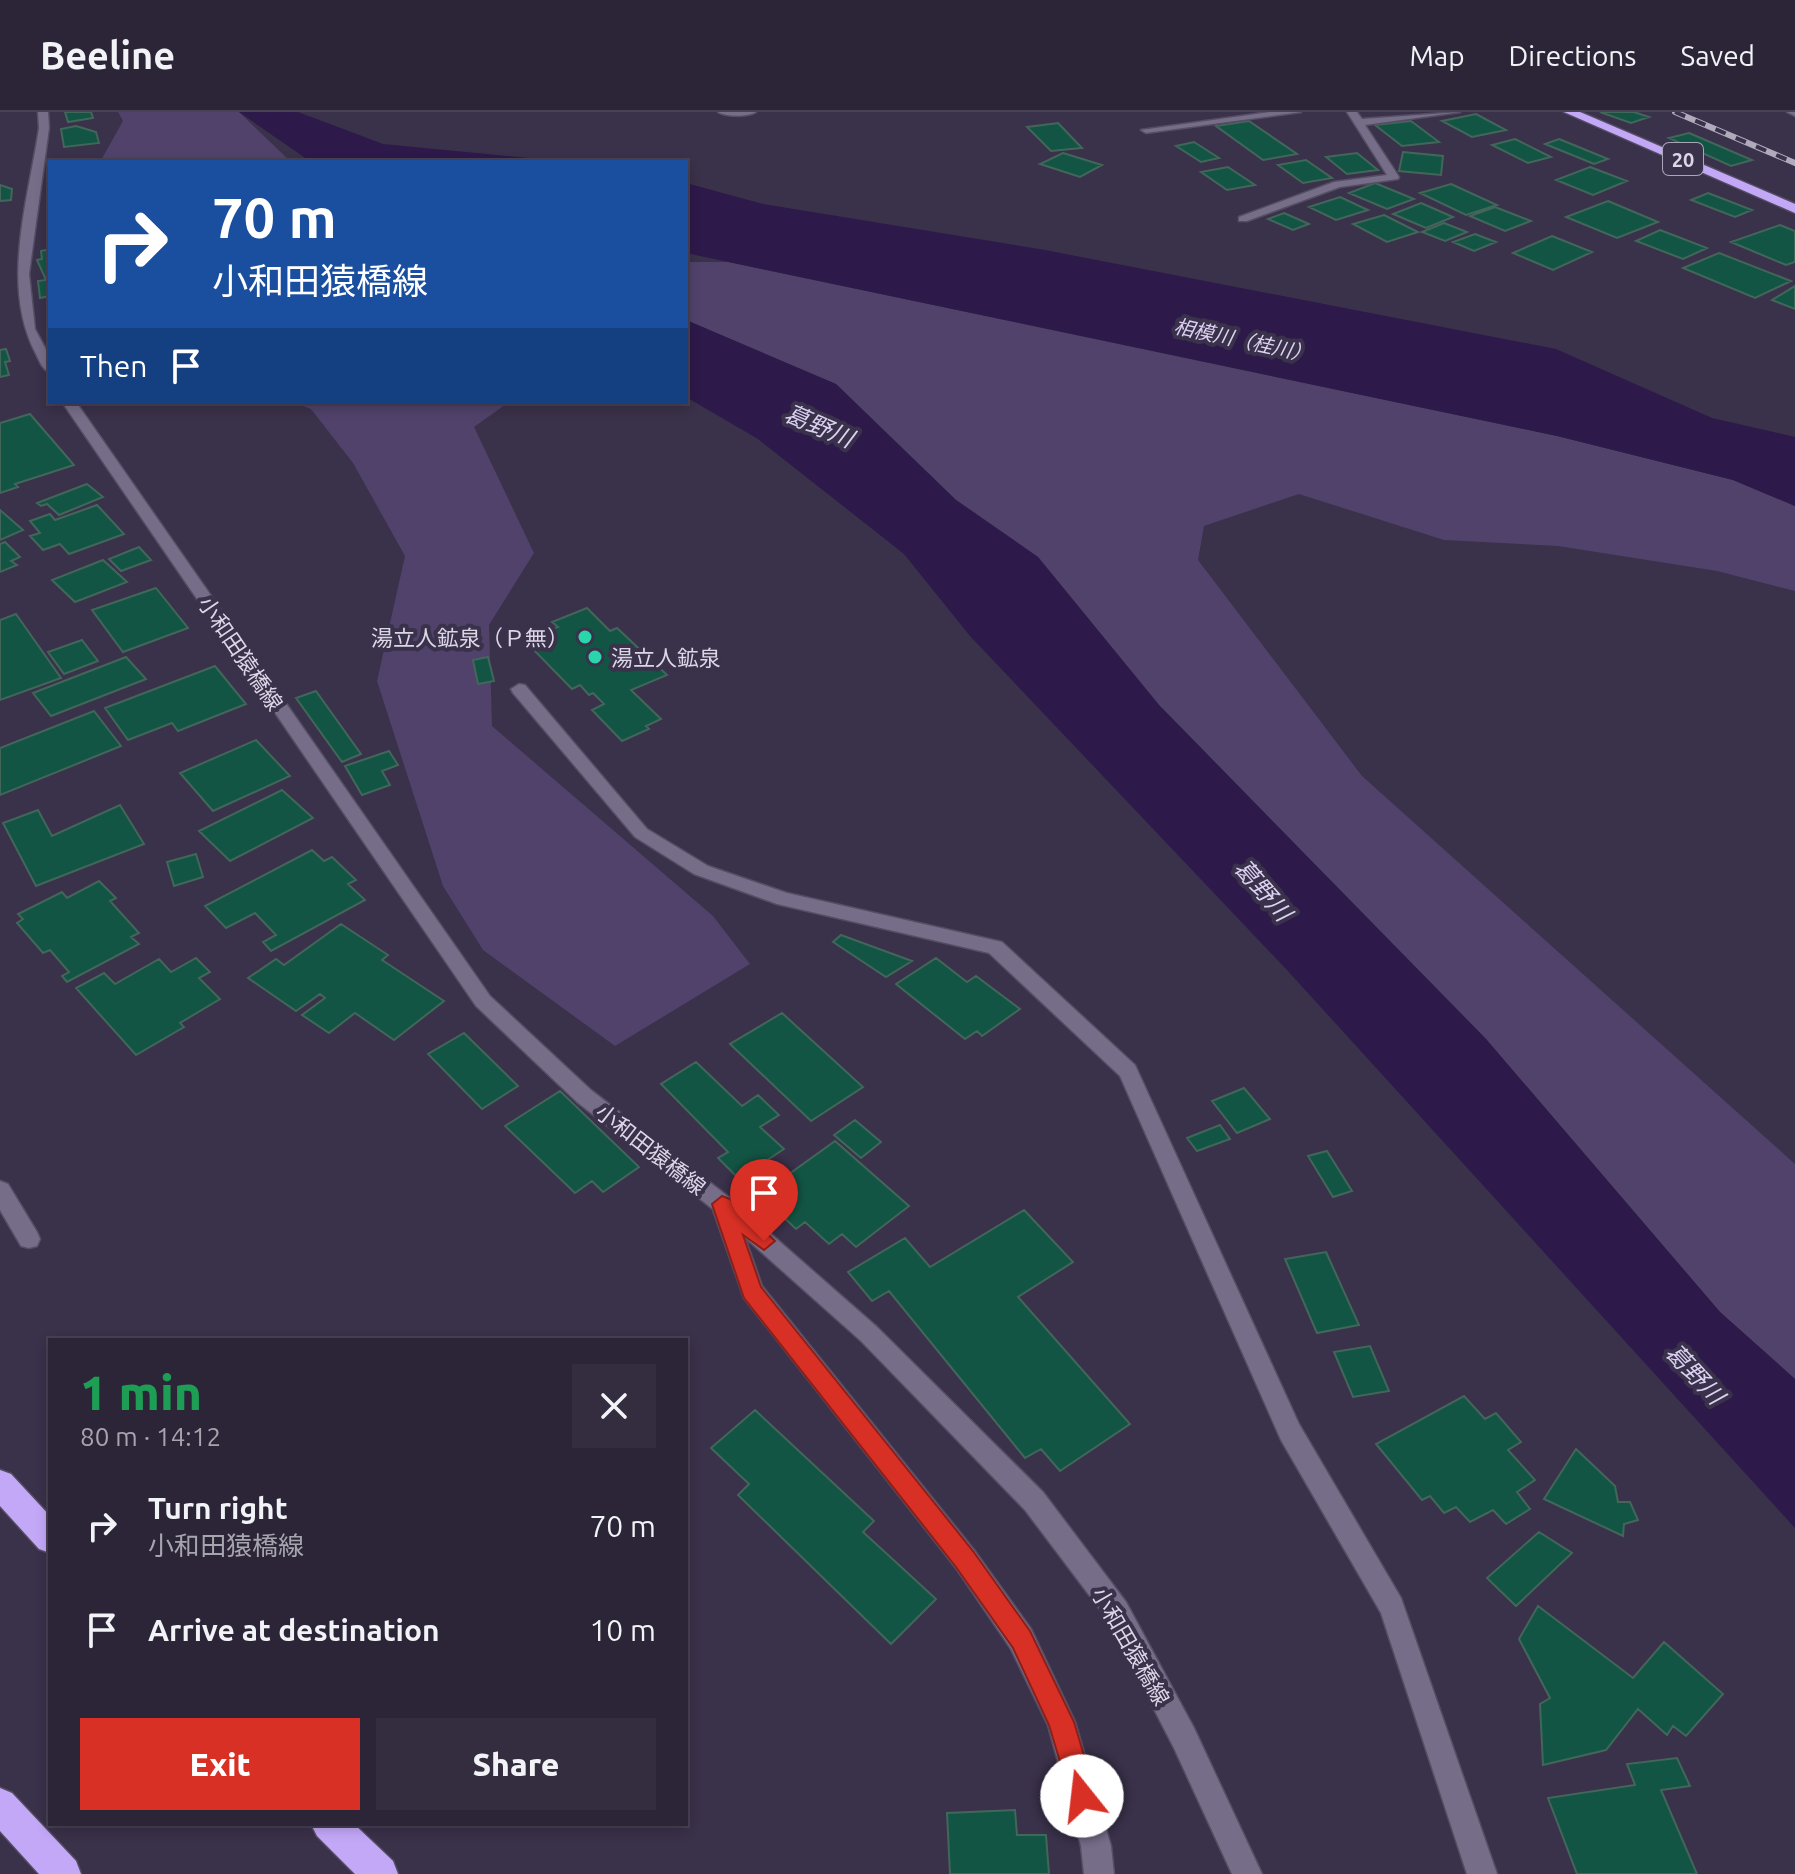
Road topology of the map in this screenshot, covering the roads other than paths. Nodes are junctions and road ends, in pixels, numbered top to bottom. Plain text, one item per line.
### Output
1 (43, 112) edge
2 (723, 112) edge
3 (751, 112) edge
4 (1296, 112) edge
5 (1352, 112) edge
6 (1455, 112) edge
7 (1570, 112) edge
8 (1361, 122) junction
9 (1146, 130) dead end
10 (1795, 209) edge
11 (1243, 219) dead end
12 (48, 365) edge
13 (70, 404) edge
14 (519, 689) dead end
15 (0, 1190) edge
16 (722, 1204) junction
17 (29, 1239) dead end
18 (0, 1484) edge
19 (48, 1536) edge
20 (0, 1805) edge
21 (331, 1826) edge
22 (63, 1874) edge
23 (380, 1874) edge
24 (1099, 1874) edge
25 (1247, 1874) edge
26 (1482, 1874) edge

1 - 12 main road
2 - 3 main road
4 - 9 main road
5 - 8 main road
6 - 8 main road
7 - 10 highway, 20
8 - 11 main road
13 - 16 main road, 小和田猿橋線
14 - 26 main road
15 - 17 main road
16 - 24 main road
16 - 25 main road, 小和田猿橋線
18 - 19 highway
20 - 22 highway
21 - 23 highway

